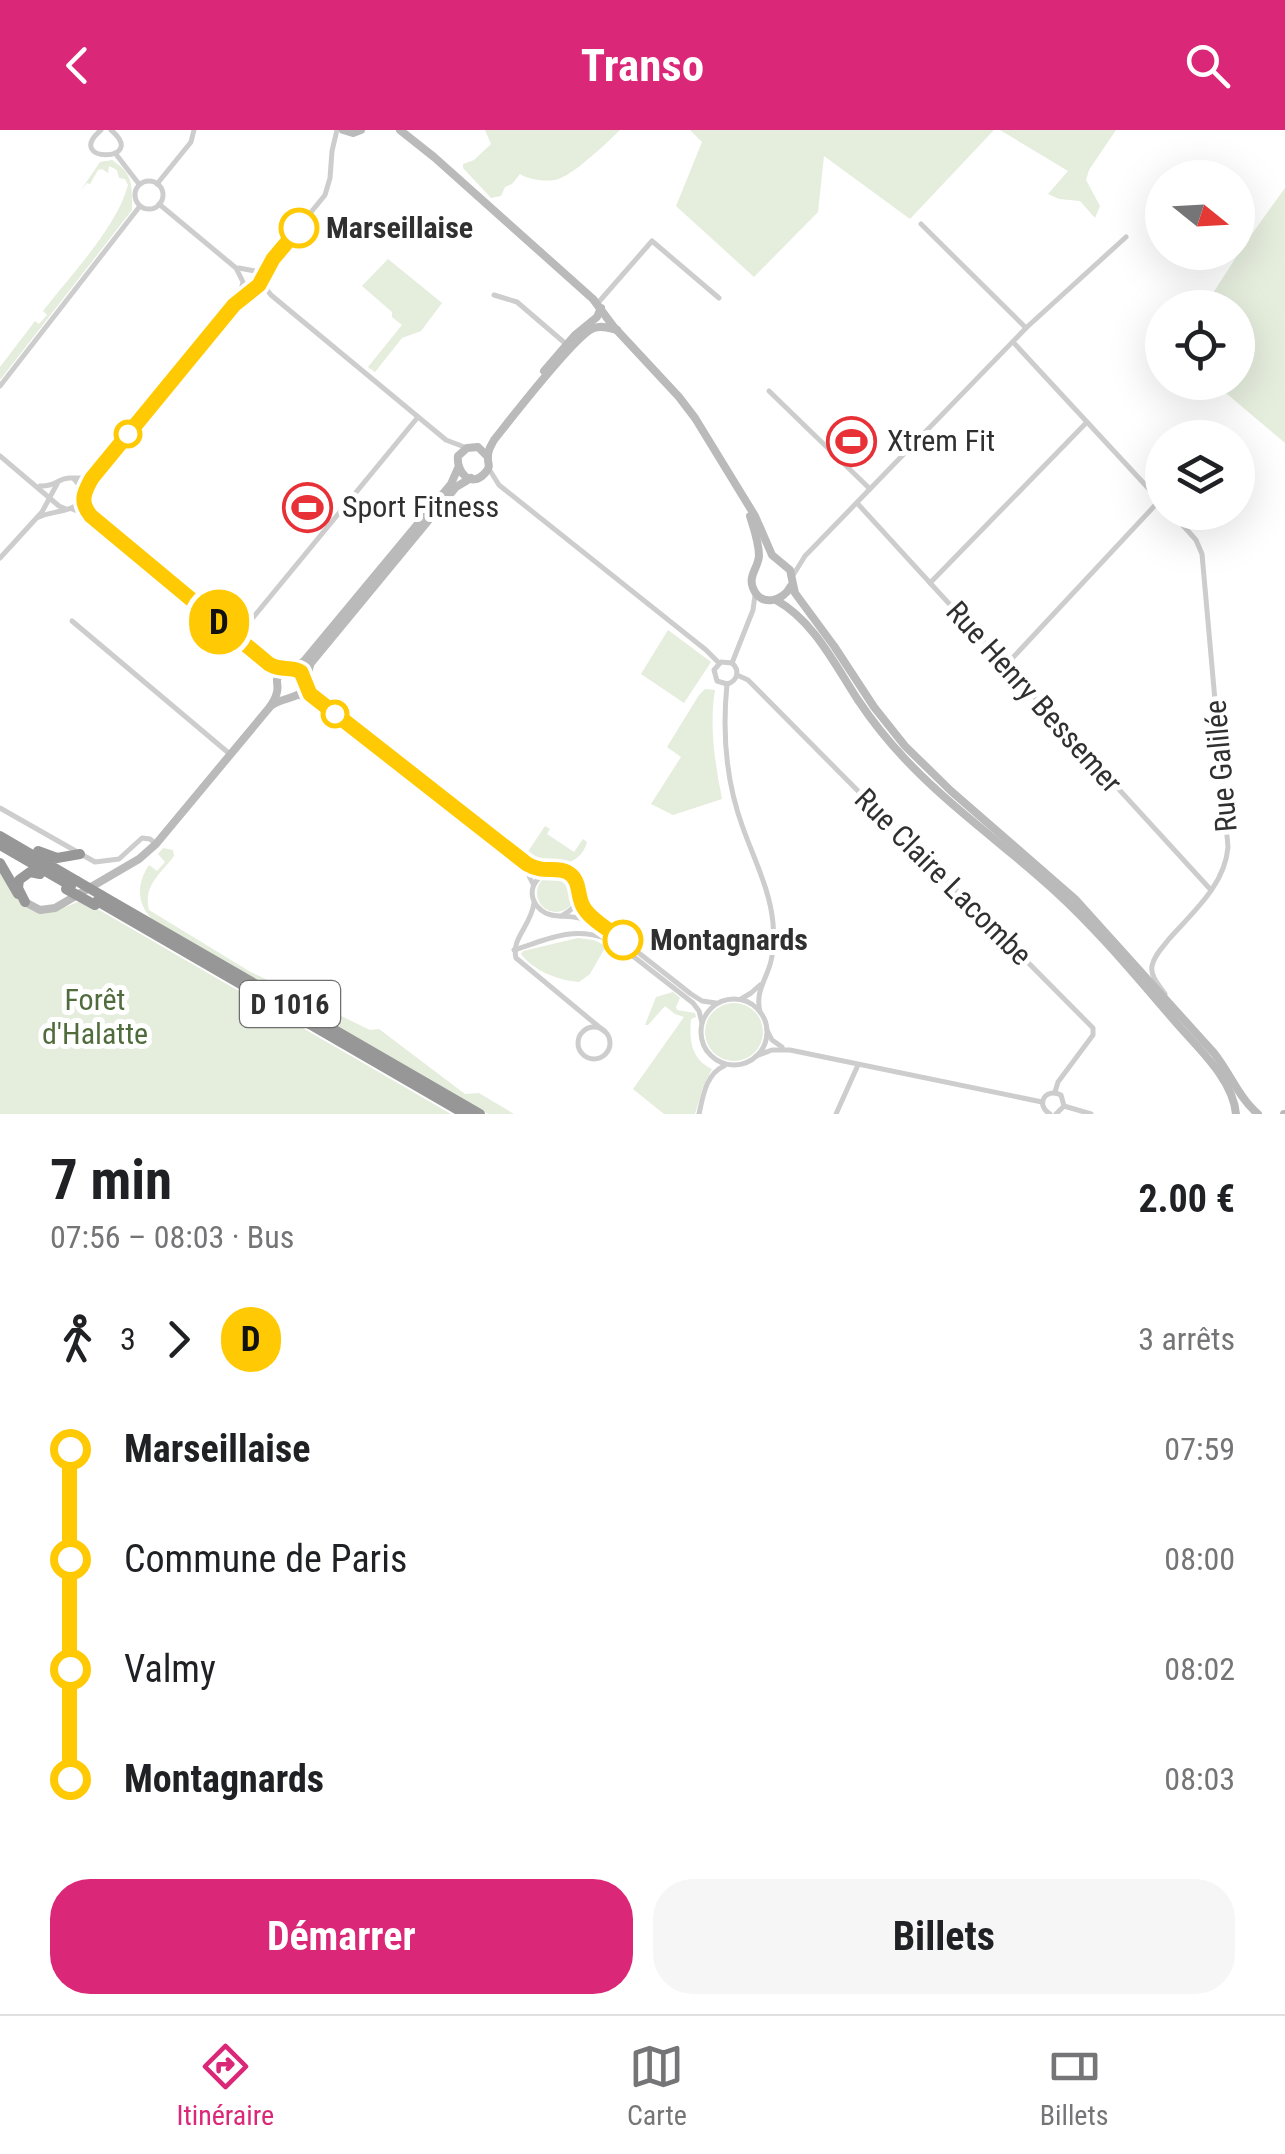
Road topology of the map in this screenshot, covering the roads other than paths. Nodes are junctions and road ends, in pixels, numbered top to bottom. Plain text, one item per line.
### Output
1 (100, 130) edge
2 (113, 130) edge
3 (194, 130) edge
4 (361, 130) edge
5 (400, 130) edge
6 (343, 131) edge
7 (115, 153) junction
8 (332, 161) junction
9 (140, 184) junction
10 (157, 184) junction
11 (159, 204) junction
12 (140, 206) junction
13 (921, 224) dead end
14 (1126, 238) dead end
15 (273, 259) junction
16 (232, 264) junction
17 (252, 271) junction
18 (242, 281) junction
19 (260, 281) junction
20 (254, 288) junction
21 (270, 295) junction
22 (494, 295) dead end
23 (719, 298) dead end
24 (234, 305) junction
25 (599, 306) junction
26 (1026, 328) junction
27 (617, 330) junction
28 (1014, 342) junction
29 (567, 348) junction
30 (0, 386) edge
31 (769, 391) dead end
32 (418, 417) junction
33 (1087, 422) junction
34 (446, 440) junction
35 (470, 447) junction
36 (0, 456) edge
37 (488, 456) junction
38 (458, 465) junction
39 (488, 466) junction
40 (96, 473) junction
41 (474, 478) junction
42 (74, 480) junction
43 (33, 483) junction
44 (57, 484) junction
45 (1145, 484) edge
46 (500, 485) junction
47 (870, 489) junction
48 (83, 496) junction
49 (53, 497) junction
50 (744, 499) junction
51 (856, 503) junction
52 (69, 509) junction
53 (91, 516) junction
54 (1145, 518) edge
55 (36, 519) junction
56 (1187, 530) edge
57 (805, 556) junction
58 (0, 558) edge
59 (780, 562) junction
60 (757, 566) junction
61 (792, 582) junction
62 (930, 584) junction
63 (754, 590) junction
64 (773, 600) junction
65 (752, 615) junction
66 (72, 621) dead end
67 (237, 637) junction
68 (719, 663) junction
69 (732, 663) junction
70 (269, 664) junction
71 (1005, 666) junction
72 (289, 669) junction
73 (737, 674) junction
74 (306, 682) junction
75 (278, 683) junction
76 (727, 684) junction
77 (292, 696) junction
78 (269, 708) junction
79 (231, 755) junction
80 (0, 808) edge
81 (0, 835) edge
82 (156, 844) junction
83 (0, 845) edge
84 (80, 854) junction
85 (0, 863) edge
86 (548, 872) junction
87 (71, 885) junction
88 (534, 887) junction
89 (1211, 890) junction
90 (97, 896) junction
91 (579, 898) junction
92 (534, 900) junction
93 (25, 902) junction
94 (560, 916) junction
95 (525, 930) junction
96 (612, 939) junction
97 (514, 950) junction
98 (761, 982) junction
99 (739, 1000) junction
100 (1168, 1000) junction
101 (719, 1003) junction
102 (579, 1010) junction
103 (760, 1012) junction
104 (702, 1023) junction
105 (766, 1026) junction
106 (604, 1030) junction
107 (581, 1034) junction
108 (790, 1050) junction
109 (756, 1056) junction
110 (729, 1065) junction
111 (858, 1065) junction
112 (1054, 1092) junction
113 (1042, 1102) junction
114 (1064, 1106) junction
115 (465, 1114) edge
116 (480, 1114) edge
117 (699, 1114) edge
118 (836, 1114) edge
119 (1050, 1114) edge
120 (1091, 1114) edge
121 (1236, 1114) edge
122 (1258, 1114) edge

1 - 7 street
2 - 7 street
3 - 10 street
4 - 6 street
5 - 25 street
6 - 8 street
6 - 8 street
7 - 9 street
8 - 15 street
9 - 10 street
9 - 12 street
10 - 11 street
11 - 12 street
11 - 16 street
12 - 30 street
13 - 26 street
14 - 26 street
15 - 17 street
15 - 19 street
16 - 17 street
16 - 18 street
17 - 18 street
17 - 19 street
18 - 20 street
18 - 24 street
19 - 20 street
19 - 21 street
20 - 21 street
20 - 24 street
21 - 32 street
22 - 29 street
23 - 25 street
24 - 40 street
25 - 27 street
25 - 29 street
26 - 28 street
27 - 29 street
27 - 50 street
28 - 33 street
28 - 47 street
29 - 35 street
29 - 37 street
31 - 47 street
32 - 34 street
32 - 67 street
33 - 45 street
33 - 62 street
34 - 35 street
34 - 38 street
35 - 37 street
35 - 38 street
36 - 43 street
37 - 39 street
38 - 41 street
38 - 72 street
39 - 41 street
39 - 46 street
40 - 42 street
40 - 48 street
41 - 46 street
41 - 74 street
42 - 44 street
42 - 48 street
43 - 44 street
43 - 49 street
44 - 49 street
46 - 68 street
47 - 51 street
48 - 52 street
48 - 53 street
49 - 52 street
49 - 55 street
50 - 59 street
50 - 60 street
51 - 57 street
51 - 62 street, Rue Henry Bessemer
52 - 53 street
52 - 55 street
53 - 67 street
54 - 71 street
55 - 58 street
56 - 89 street, Rue Galilée
57 - 59 street
57 - 61 street
59 - 60 street
59 - 61 street
60 - 63 street
61 - 64 street
61 - 100 street
62 - 71 street, Rue Henry Bessemer
63 - 64 street
63 - 65 street
64 - 65 street
64 - 121 street
65 - 69 street
66 - 79 street
67 - 70 street
68 - 69 street
68 - 76 street
69 - 73 street
70 - 72 street
70 - 75 street
71 - 89 street, Rue Henry Bessemer
72 - 74 street
72 - 75 street
73 - 76 street
73 - 112 street, Rue Claire Lacombe
74 - 77 street
74 - 86 street
75 - 77 street
75 - 78 street
76 - 98 street
77 - 78 street
77 - 88 street
78 - 79 street
79 - 82 street
80 - 84 street
81 - 84 highway
81 - 87 highway, D 1016
82 - 84 street
82 - 90 street
83 - 87 highway, D 1016
85 - 93 highway
86 - 88 street
86 - 91 street
87 - 90 highway, D 1016, bridge
87 - 93 highway
88 - 92 street
89 - 100 street, Rue Galilée
90 - 93 street
90 - 115 highway, D 1016
90 - 116 highway, D 1016
91 - 94 street
91 - 101 street
92 - 94 street
92 - 95 street
94 - 95 street
94 - 96 street
95 - 97 street
96 - 97 street
96 - 104 street
97 - 102 street
98 - 99 street
98 - 103 street
99 - 101 street
99 - 103 street
100 - 122 street
101 - 104 street
102 - 106 street
102 - 107 street
103 - 105 street
104 - 110 street
105 - 108 street
105 - 109 street
106 - 107 street
106 - 107 street
108 - 109 street
108 - 111 street
109 - 110 street
110 - 117 street
111 - 113 street
111 - 118 street
112 - 113 street
112 - 114 street
113 - 119 street
114 - 119 street
114 - 120 street

